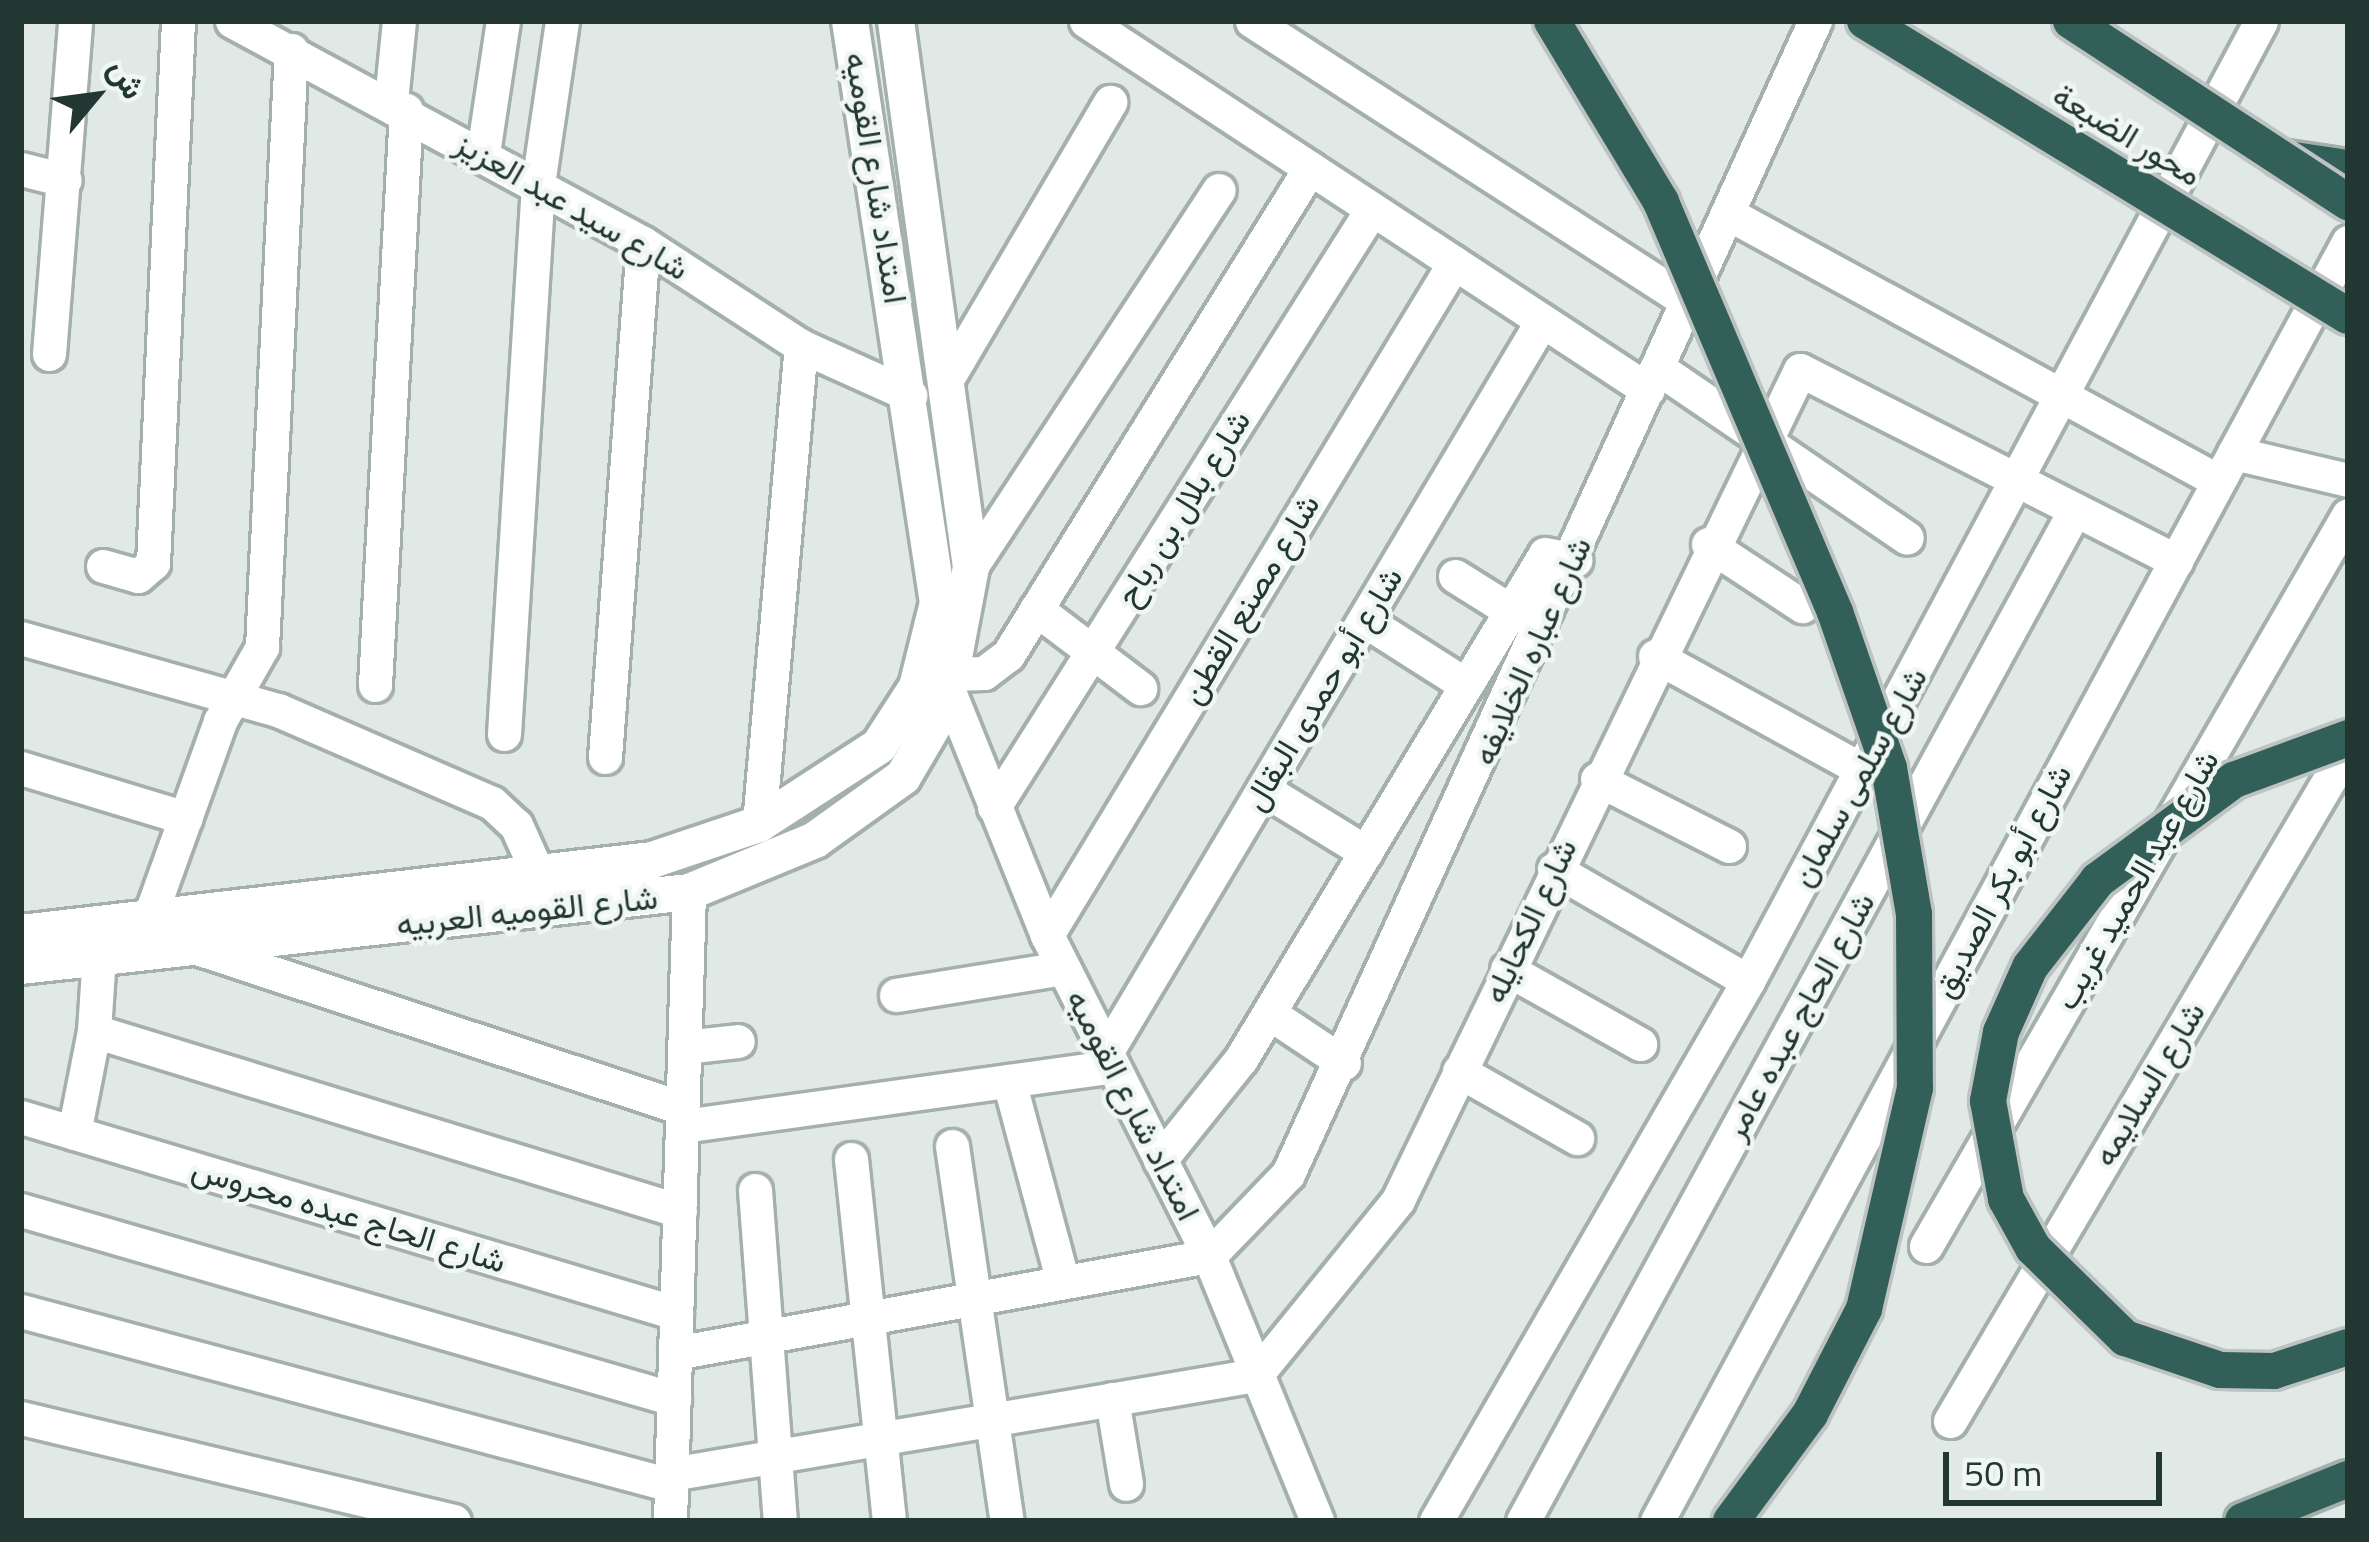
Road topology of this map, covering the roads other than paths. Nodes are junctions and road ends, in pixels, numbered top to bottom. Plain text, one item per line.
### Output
1 (75, 21) edge
2 (178, 21) edge
3 (232, 21) edge
4 (399, 21) edge
5 (502, 21) edge
6 (562, 21) edge
7 (850, 21) edge
8 (896, 21) edge
9 (1086, 21) edge
10 (1252, 21) edge
11 (1552, 21) edge
12 (1815, 21) edge
13 (1865, 21) edge
14 (2071, 21) edge
15 (2261, 21) edge
16 (298, 42) edge
17 (1110, 102) dead end
18 (398, 106) junction
19 (483, 153) junction
20 (2280, 158) junction
21 (1310, 168) junction
22 (2348, 168) edge
23 (21, 169) edge
24 (65, 180) junction
25 (538, 184) junction
26 (1219, 190) dead end
27 (2348, 202) edge
28 (1372, 209) junction
29 (1726, 213) junction
30 (643, 242) junction
31 (2348, 242) edge
32 (1454, 262) junction
33 (1688, 302) junction
34 (2348, 316) edge
35 (1542, 321) junction
36 (800, 346) junction
37 (49, 354) dead end
38 (950, 374) junction
39 (1653, 379) junction
40 (910, 395) junction
41 (2064, 397) junction
42 (1759, 437) junction
43 (2226, 467) junction
44 (2348, 480) edge
45 (2018, 484) junction
46 (2075, 510) junction
47 (2348, 515) edge
48 (1907, 538) dead end
49 (1708, 544) junction
50 (1575, 560) junction
51 (2176, 561) junction
52 (103, 566) dead end
53 (971, 567) junction
54 (1455, 576) dead end
55 (1802, 605) dead end
56 (1036, 610) junction
57 (1511, 611) junction
58 (1364, 620) junction
59 (21, 638) edge
60 (1092, 652) junction
61 (1655, 656) junction
62 (945, 672) junction
63 (375, 685) dead end
64 (1466, 685) junction
65 (1140, 688) dead end
66 (231, 704) junction
67 (504, 734) dead end
68 (2348, 738) edge
69 (2348, 748) edge
70 (605, 757) dead end
71 (21, 768) edge
72 (1862, 770) junction
73 (1597, 779) junction
74 (1263, 789) junction
75 (994, 806) junction
76 (186, 818) junction
77 (759, 824) junction
78 (1729, 846) dead end
79 (1366, 851) junction
80 (1554, 869) junction
81 (538, 876) junction
82 (689, 892) junction
83 (21, 933) edge
84 (143, 935) junction
85 (1047, 935) junction
86 (192, 946) junction
87 (99, 955) junction
88 (21, 967) edge
89 (1063, 968) junction
90 (1507, 969) junction
91 (1748, 981) junction
92 (896, 995) dead end
93 (1269, 1013) junction
94 (94, 1031) junction
95 (738, 1041) dead end
96 (1640, 1044) dead end
97 (684, 1047) junction
98 (1107, 1062) junction
99 (1344, 1063) junction
100 (1459, 1072) junction
101 (1009, 1082) junction
102 (21, 1117) edge
103 (682, 1117) junction
104 (74, 1133) junction
105 (1577, 1138) dead end
106 (952, 1146) dead end
107 (851, 1159) dead end
108 (1160, 1160) junction
109 (755, 1190) dead end
110 (21, 1210) edge
111 (680, 1211) junction
112 (1926, 1246) dead end
113 (1209, 1256) junction
114 (1063, 1282) junction
115 (977, 1298) junction
116 (21, 1311) edge
117 (676, 1313) junction
118 (868, 1318) junction
119 (764, 1337) junction
120 (2348, 1347) edge
121 (675, 1353) junction
122 (1256, 1376) junction
123 (674, 1399) junction
124 (1112, 1400) junction
125 (21, 1418) edge
126 (993, 1420) junction
127 (1950, 1420) dead end
128 (880, 1439) junction
129 (771, 1457) junction
130 (2348, 1479) edge
131 (671, 1480) junction
132 (1126, 1484) dead end
133 (454, 1521) edge
134 (670, 1521) edge
135 (780, 1521) edge
136 (889, 1521) edge
137 (1007, 1521) edge
138 (1317, 1521) edge
139 (1436, 1521) edge
140 (1523, 1521) edge
141 (1657, 1521) edge
142 (1732, 1521) edge
143 (2243, 1521) edge

1 - 24 street
2 - 52 street
3 - 16 street, شارع سيد عبد العزيز
4 - 18 street
5 - 19 street
6 - 25 street
7 - 40 street, امتداد شارع القوميه
8 - 38 street, امتداد شارع القوميه
9 - 21 street
10 - 33 street
11 - 142 highway, bridge
12 - 29 street, شارع عباره الخلايفه
13 - 34 highway, محور الضبعة, bridge
14 - 20 highway, محور الضبعة, bridge
15 - 41 street, شارع سلمى سلمان
16 - 18 street, شارع سيد عبد العزيز
16 - 66 street
17 - 38 street
18 - 19 street, شارع سيد عبد العزيز
18 - 63 street
19 - 25 street, شارع سيد عبد العزيز
20 - 22 highway
20 - 27 highway, محور الضبعة, bridge
21 - 28 street
21 - 56 street
23 - 24 street
24 - 37 street
25 - 30 street, شارع سيد عبد العزيز
25 - 67 street
26 - 53 street
28 - 32 street
28 - 60 street, شارع بلال بن رباح
29 - 33 street, شارع عباره الخلايفه
29 - 41 street
30 - 36 street, شارع سيد عبد العزيز
30 - 70 street
31 - 43 street, شارع أبو بكر الصديق
32 - 35 street
32 - 85 street, شارع مصنع القطن
33 - 39 street, شارع عباره الخلايفه
35 - 39 street
35 - 58 street, شارع أبو حمدى البقال
36 - 40 street, شارع سيد عبد العزيز
36 - 77 street
38 - 53 street, امتداد شارع القوميه
39 - 42 street
39 - 50 street, شارع عباره الخلايفه
40 - 62 street, امتداد شارع القوميه
41 - 43 street
41 - 45 street, شارع سلمى سلمان
42 - 45 street, شارع الكحايله
42 - 48 street
42 - 49 street, شارع الكحايله
43 - 44 street
43 - 51 street, شارع أبو بكر الصديق
45 - 46 street, شارع الكحايله
45 - 72 street, شارع سلمى سلمان
46 - 51 street, شارع الكحايله
46 - 140 street, شارع الحاج عبده عامر
47 - 112 street, شارع عبد الحميد غريب
49 - 55 street
49 - 61 street, شارع الكحايله
50 - 57 street
50 - 99 street, شارع عباره الخلايفه
51 - 141 street, شارع أبو بكر الصديق
53 - 62 street, امتداد شارع القوميه
54 - 57 street
56 - 60 street
56 - 62 street
57 - 64 street
58 - 64 street
58 - 74 street, شارع أبو حمدى البقال
59 - 66 street
60 - 65 street
60 - 75 street, شارع بلال بن رباح
61 - 72 street
61 - 73 street, شارع الكحايله
62 - 75 street, امتداد شارع القوميه
62 - 77 street, شارع القوميه العربيه
62 - 82 street, شارع القوميه العربيه
64 - 79 street
66 - 76 street
66 - 81 street
68 - 120 highway, bridge
69 - 127 street, شارع السلايمه
71 - 76 street
72 - 91 street, شارع سلمى سلمان
73 - 78 street
73 - 80 street, شارع الكحايله
74 - 79 street
74 - 98 street, شارع أبو حمدى البقال
75 - 85 street, امتداد شارع القوميه
76 - 84 street
77 - 81 street, شارع القوميه العربيه
79 - 93 street
80 - 90 street, شارع الكحايله
80 - 91 street
81 - 84 street, شارع القوميه العربيه
82 - 86 street, شارع القوميه العربيه
82 - 97 street
83 - 84 street, شارع القوميه العربيه
84 - 86 street, شارع القوميه العربيه
84 - 87 street, شارع القوميه العربيه
85 - 89 street, امتداد شارع القوميه
86 - 103 street
87 - 88 street, شارع القوميه العربيه
87 - 94 street
89 - 92 street
89 - 98 street, امتداد شارع القوميه
90 - 96 street
90 - 100 street, شارع الكحايله
91 - 139 street, شارع سلمى سلمان
93 - 99 street
93 - 108 street
94 - 104 street
94 - 111 street
95 - 97 street
97 - 103 street
98 - 101 street
98 - 108 street, امتداد شارع القوميه
99 - 113 street, شارع عباره الخلايفه
100 - 105 street
100 - 122 street, شارع الكحايله
101 - 103 street
101 - 114 street
102 - 104 street, شارع الحاج عبده محروس
103 - 111 street
104 - 117 street, شارع الحاج عبده محروس
106 - 115 street
107 - 118 street
108 - 113 street, امتداد شارع القوميه
109 - 119 street
110 - 123 street
111 - 117 street
113 - 114 street
113 - 122 street, امتداد شارع القوميه
114 - 115 street
115 - 118 street
115 - 126 street
116 - 131 street
117 - 121 street
118 - 119 street
118 - 128 street
119 - 121 street
119 - 129 street
121 - 123 street
122 - 124 street
122 - 138 street, امتداد شارع القوميه
123 - 131 street
124 - 126 street
124 - 132 street
125 - 133 street
126 - 128 street
126 - 137 street
128 - 129 street
128 - 136 street
129 - 131 street
129 - 135 street
130 - 143 highway
131 - 134 street

